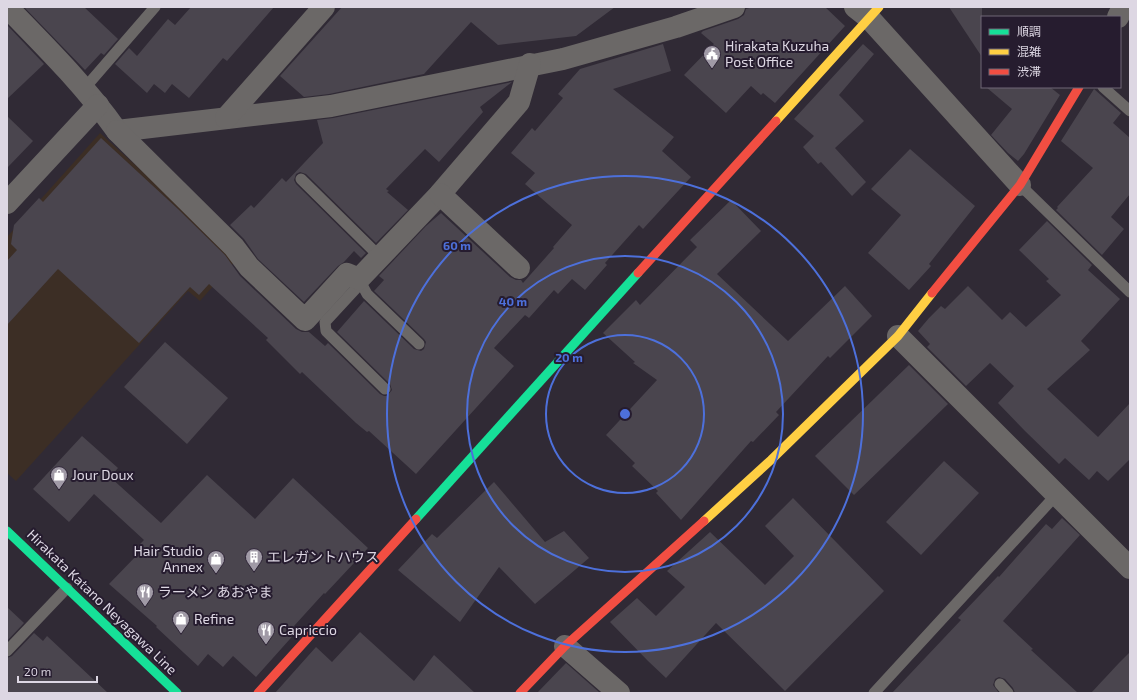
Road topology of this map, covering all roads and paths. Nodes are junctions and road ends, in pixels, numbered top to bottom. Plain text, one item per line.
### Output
1 (7, 7) edge
2 (155, 7) edge
3 (324, 7) edge
4 (734, 7) edge
5 (1123, 7) edge
6 (868, 11) edge
7 (1118, 16) edge
8 (530, 64) junction
9 (1078, 88) edge
10 (1104, 88) edge
11 (91, 97) junction
12 (1130, 111) edge
13 (226, 118) junction
14 (117, 131) junction
15 (301, 180) dead end
16 (1020, 184) junction
17 (440, 194) junction
18 (7, 202) edge
19 (380, 257) junction
20 (519, 268) dead end
21 (360, 281) junction
22 (1130, 292) edge
23 (898, 336) junction
24 (419, 344) dead end
25 (385, 389) dead end
26 (1057, 494) junction
27 (7, 531) edge
28 (1130, 568) edge
29 (67, 588) junction
30 (565, 646) junction
31 (7, 651) edge
32 (1000, 684) dead end
33 (523, 692) edge
34 (177, 693) edge
35 (258, 693) edge
36 (619, 693) edge
37 (874, 693) edge
38 (1008, 693) edge

1 - 11 street
2 - 11 lane
3 - 13 street
4 - 8 street
5 - 7 street
6 - 16 street
6 - 35 street
8 - 13 street
8 - 17 street
9 - 16 street
10 - 12 lane
11 - 14 street
11 - 18 street
13 - 14 street
14 - 21 street
15 - 19 lane
16 - 22 lane
16 - 23 street
17 - 19 street
17 - 20 street
19 - 21 street
21 - 24 lane
21 - 25 lane
23 - 26 street
23 - 30 street
26 - 28 street
26 - 37 lane
27 - 29 street, Hirakata Katano Neyagawa Line
29 - 31 lane
29 - 34 street, Hirakata Katano Neyagawa Line
30 - 33 street
30 - 36 street
32 - 38 lane

